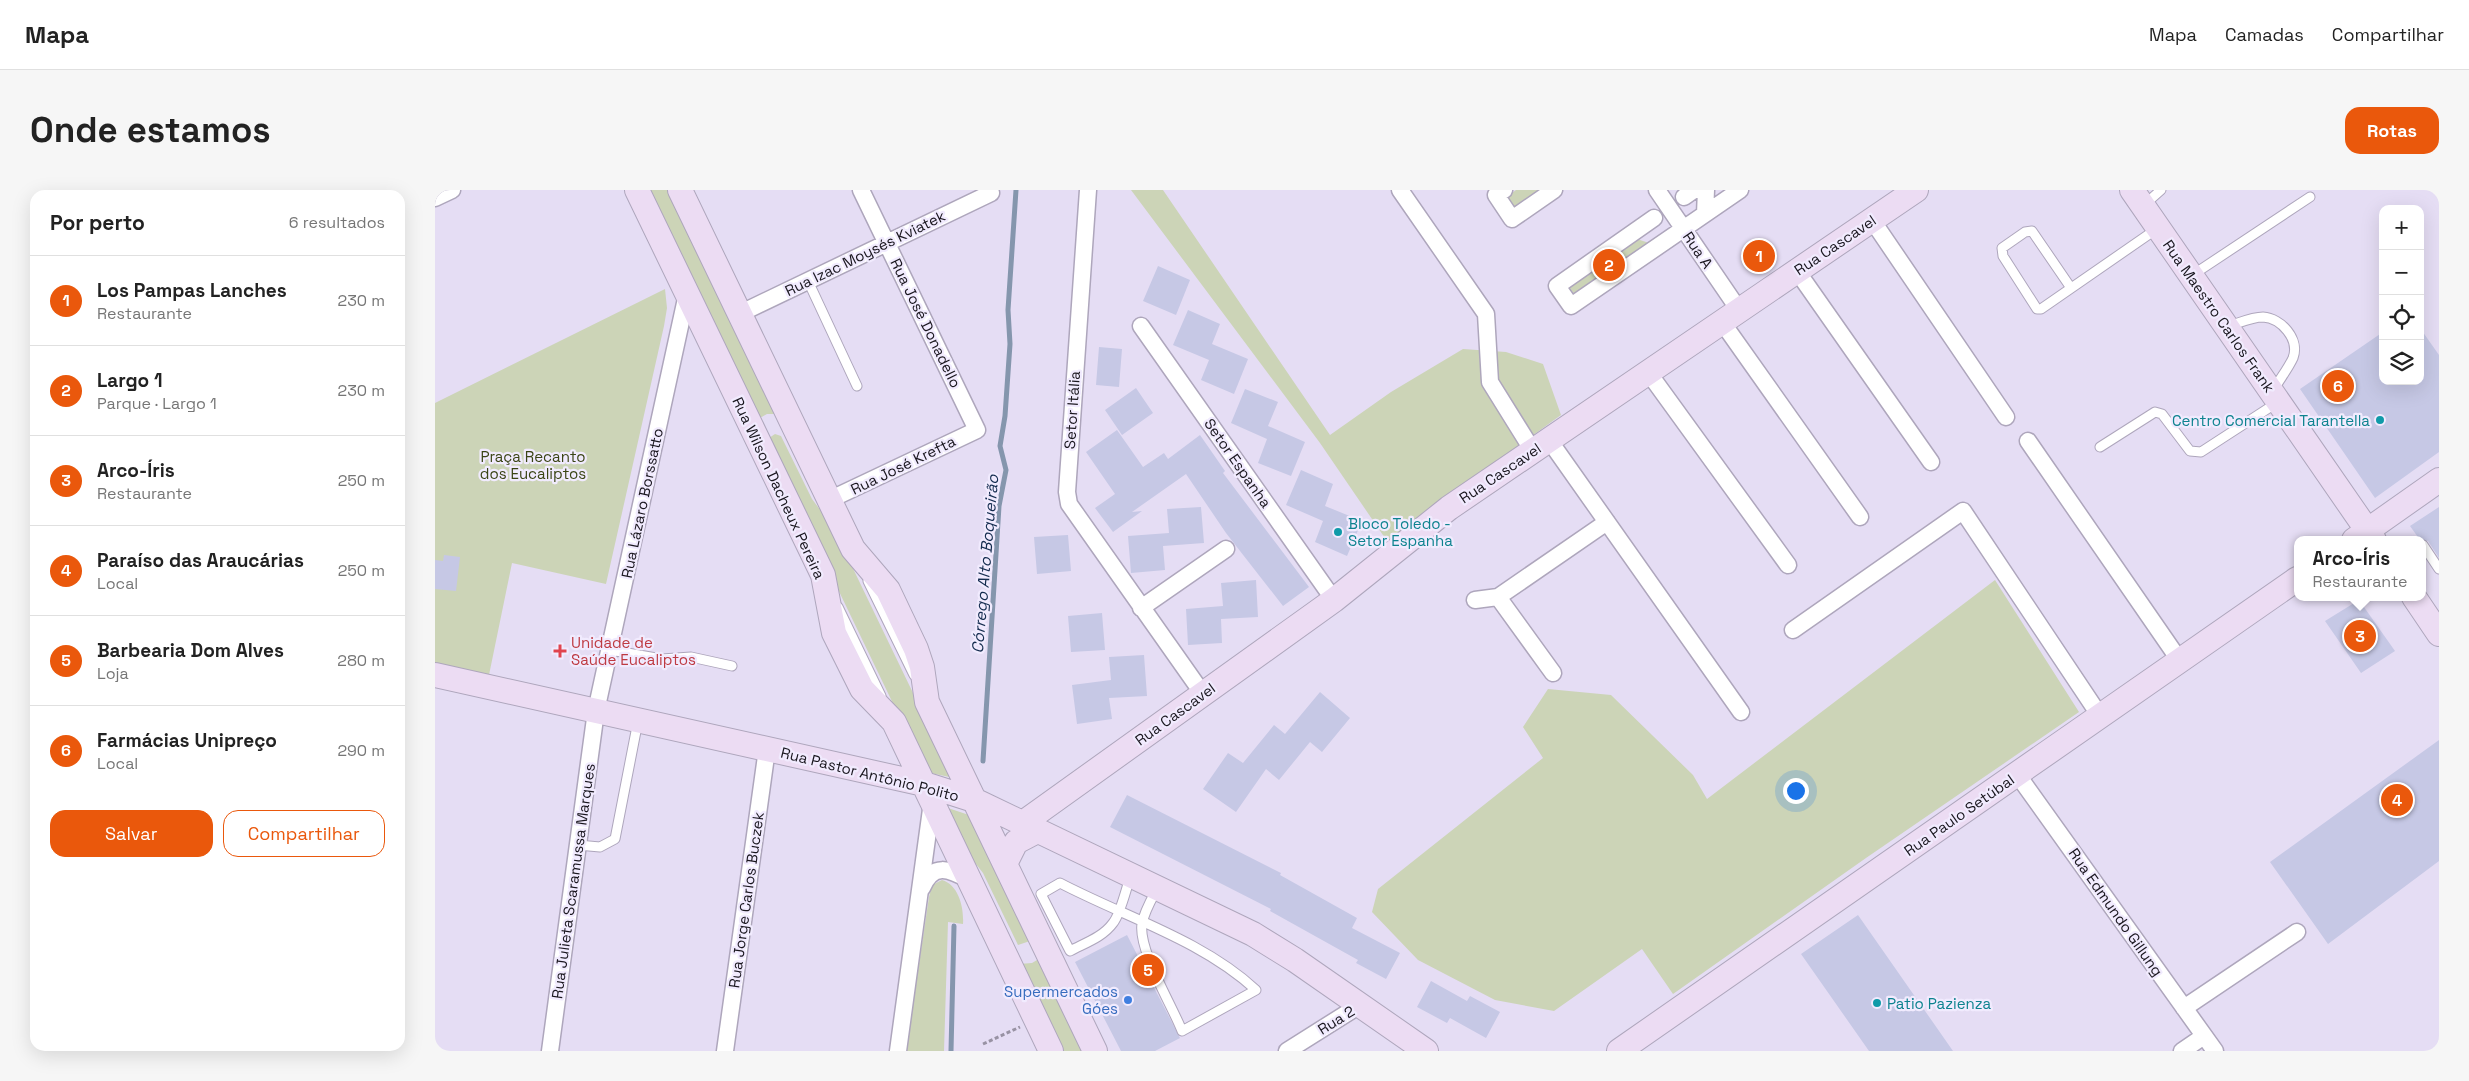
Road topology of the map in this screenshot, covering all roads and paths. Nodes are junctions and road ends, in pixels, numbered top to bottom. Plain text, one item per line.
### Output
1 (452, 190) edge
2 (637, 190) edge
3 (680, 190) edge
4 (861, 190) edge
5 (1088, 190) edge
6 (1400, 190) edge
7 (1504, 190) edge
8 (1554, 190) edge
9 (1657, 190) edge
10 (1706, 190) edge
11 (1740, 190) edge
12 (2161, 190) edge
13 (990, 191) edge
14 (1914, 191) edge
15 (2310, 197) dead end
16 (435, 198) edge
17 (2137, 198) edge
18 (1705, 214) junction
19 (1654, 218) dead end
20 (1872, 220) junction
21 (1684, 228) junction
22 (2158, 228) junction
23 (1634, 232) junction
24 (887, 243) junction
25 (1663, 243) junction
26 (1797, 271) junction
27 (2191, 276) junction
28 (808, 281) junction
29 (2071, 288) junction
30 (687, 294) junction
31 (739, 314) junction
32 (1731, 316) junction
33 (1141, 326) dead end
34 (2226, 326) junction
35 (1648, 372) junction
36 (857, 386) dead end
37 (2275, 397) junction
38 (2006, 417) dead end
39 (795, 429) junction
40 (977, 430) joint
41 (2028, 441) dead end
42 (760, 444) junction
43 (1541, 445) junction
44 (2100, 447) dead end
45 (1931, 462) dead end
46 (2439, 480) edge
47 (829, 500) junction
48 (1860, 517) dead end
49 (1607, 522) junction
50 (2364, 536) edge
51 (2366, 536) edge
52 (1226, 549) dead end
53 (2426, 550) edge
54 (1788, 565) dead end
55 (2439, 569) edge
56 (2294, 581) edge
57 (1498, 597) junction
58 (1334, 600) junction
59 (1475, 600) dead end
60 (2417, 601) edge
61 (1141, 608) junction
62 (2436, 623) edge
63 (1793, 630) dead end
64 (610, 650) junction
65 (2180, 661) junction
66 (732, 666) dead end
67 (1553, 673) dead end
68 (435, 675) edge
69 (1203, 694) junction
70 (596, 711) junction
71 (1741, 712) dead end
72 (2100, 716) junction
73 (639, 720) junction
74 (898, 730) junction
75 (767, 749) junction
76 (875, 773) junction
77 (2017, 774) junction
78 (928, 793) junction
79 (974, 800) junction
80 (1030, 827) junction
81 (578, 845) junction
82 (1005, 864) junction
83 (1131, 875) junction
84 (969, 880) junction
85 (1158, 887) junction
86 (921, 890) junction
87 (1119, 911) junction
88 (1142, 922) junction
89 (1037, 930) junction
90 (2297, 932) dead end
91 (1002, 947) junction
92 (1360, 1005) junction
93 (2184, 1008) junction
94 (1037, 1020) junction
95 (2204, 1036) junction
96 (983, 1044) dead end
97 (550, 1051) edge
98 (725, 1051) edge
99 (898, 1051) edge
100 (1051, 1051) edge
101 (1095, 1051) edge
102 (1287, 1051) edge
103 (1426, 1051) edge
104 (1619, 1051) edge
105 (2182, 1051) edge
106 (2215, 1051) edge

1 - 16 street
2 - 30 main road, Rua Wilson Dacheux Pereira
3 - 31 main road
4 - 24 street, Rua José Donadello
5 - 61 street, Setor Itália
6 - 43 street
7 - 8 street
9 - 21 street, Rua A
10 - 18 street
11 - 18 street
12 - 17 lane
13 - 24 street, Rua Izac Moysés Kviatek
14 - 20 main road, Rua Cascavel
15 - 27 lane
17 - 22 main road, Rua Maestro Carlos Frank
18 - 21 street
19 - 23 street
20 - 26 main road, Rua Cascavel
20 - 38 street
21 - 25 street
21 - 32 street, Rua A
22 - 27 main road, Rua Maestro Carlos Frank
22 - 29 lane
23 - 25 street
23 - 25 street
24 - 28 street, Rua Izac Moysés Kviatek
24 - 40 street, Rua José Donadello
26 - 32 main road, Rua Cascavel
26 - 45 street
27 - 34 main road, Rua Maestro Carlos Frank
28 - 31 street, Rua Izac Moysés Kviatek
28 - 36 lane
29 - 29 lane
30 - 42 main road, Rua Wilson Dacheux Pereira
30 - 64 street, Rua Lázaro Borssatto
31 - 39 main road
32 - 35 main road, Rua Cascavel
32 - 48 street, Rua A
33 - 58 street, Setor Espanha
34 - 37 main road, Rua Maestro Carlos Frank
34 - 37 lane
35 - 43 main road, Rua Cascavel
35 - 54 street
37 - 44 lane
37 - 50 main road, Rua Maestro Carlos Frank
39 - 42 main road
39 - 47 main road
40 - 47 street, Rua José Krefta
41 - 65 street
42 - 74 main road, Rua Wilson Dacheux Pereira
43 - 49 street
43 - 58 main road, Rua Cascavel
46 - 51 main road
47 - 79 main road
49 - 57 street
49 - 71 street
52 - 61 street
53 - 55 lane
56 - 65 main road, Rua Paulo Setúbal
57 - 59 street
57 - 67 street
58 - 69 main road, Rua Cascavel
60 - 62 main road
61 - 69 street, Setor Itália
63 - 72 street
64 - 66 lane
64 - 70 street, Rua Lázaro Borssatto
65 - 72 main road, Rua Paulo Setúbal
68 - 70 main road, Rua Pastor Antônio Polito
69 - 80 main road, Rua Cascavel
70 - 73 main road, Rua Pastor Antônio Polito
70 - 81 street, Rua Julieta Scaramussa Marques
72 - 77 main road, Rua Paulo Setúbal
73 - 75 main road, Rua Pastor Antônio Polito
73 - 81 lane
74 - 76 main road
74 - 78 main road, Rua Wilson Dacheux Pereira
75 - 76 main road, Rua Pastor Antônio Polito
75 - 98 street, Rua Jorge Carlos Buczek
76 - 78 main road, Rua Pastor Antônio Polito
77 - 93 street, Rua Edmundo Gillung
77 - 104 main road, Rua Paulo Setúbal
78 - 79 main road, Rua Pastor Antônio Polito
78 - 84 main road, Rua Wilson Dacheux Pereira
78 - 86 street
79 - 80 main road, Rua Pastor Antônio Polito
79 - 82 main road
80 - 82 main road, Rua Cascavel
80 - 83 main road, Rua Pastor Antônio Polito
81 - 97 street, Rua Julieta Scaramussa Marques
82 - 89 main road
83 - 85 main road, Rua Pastor Antônio Polito
83 - 87 lane
84 - 86 street
84 - 91 main road, Rua Wilson Dacheux Pereira
85 - 88 lane
85 - 92 main road, Rua Pastor Antônio Polito
86 - 99 street
87 - 87 lane
87 - 88 lane
88 - 88 lane
89 - 91 main road
89 - 101 main road
90 - 93 street
91 - 94 main road, Rua Wilson Dacheux Pereira
92 - 102 street, Rua 2
92 - 103 main road, Rua Pastor Antônio Polito
93 - 95 street, Rua Edmundo Gillung
94 - 96 path
94 - 100 main road, Rua Wilson Dacheux Pereira
95 - 105 street
95 - 106 street, Rua Edmundo Gillung

